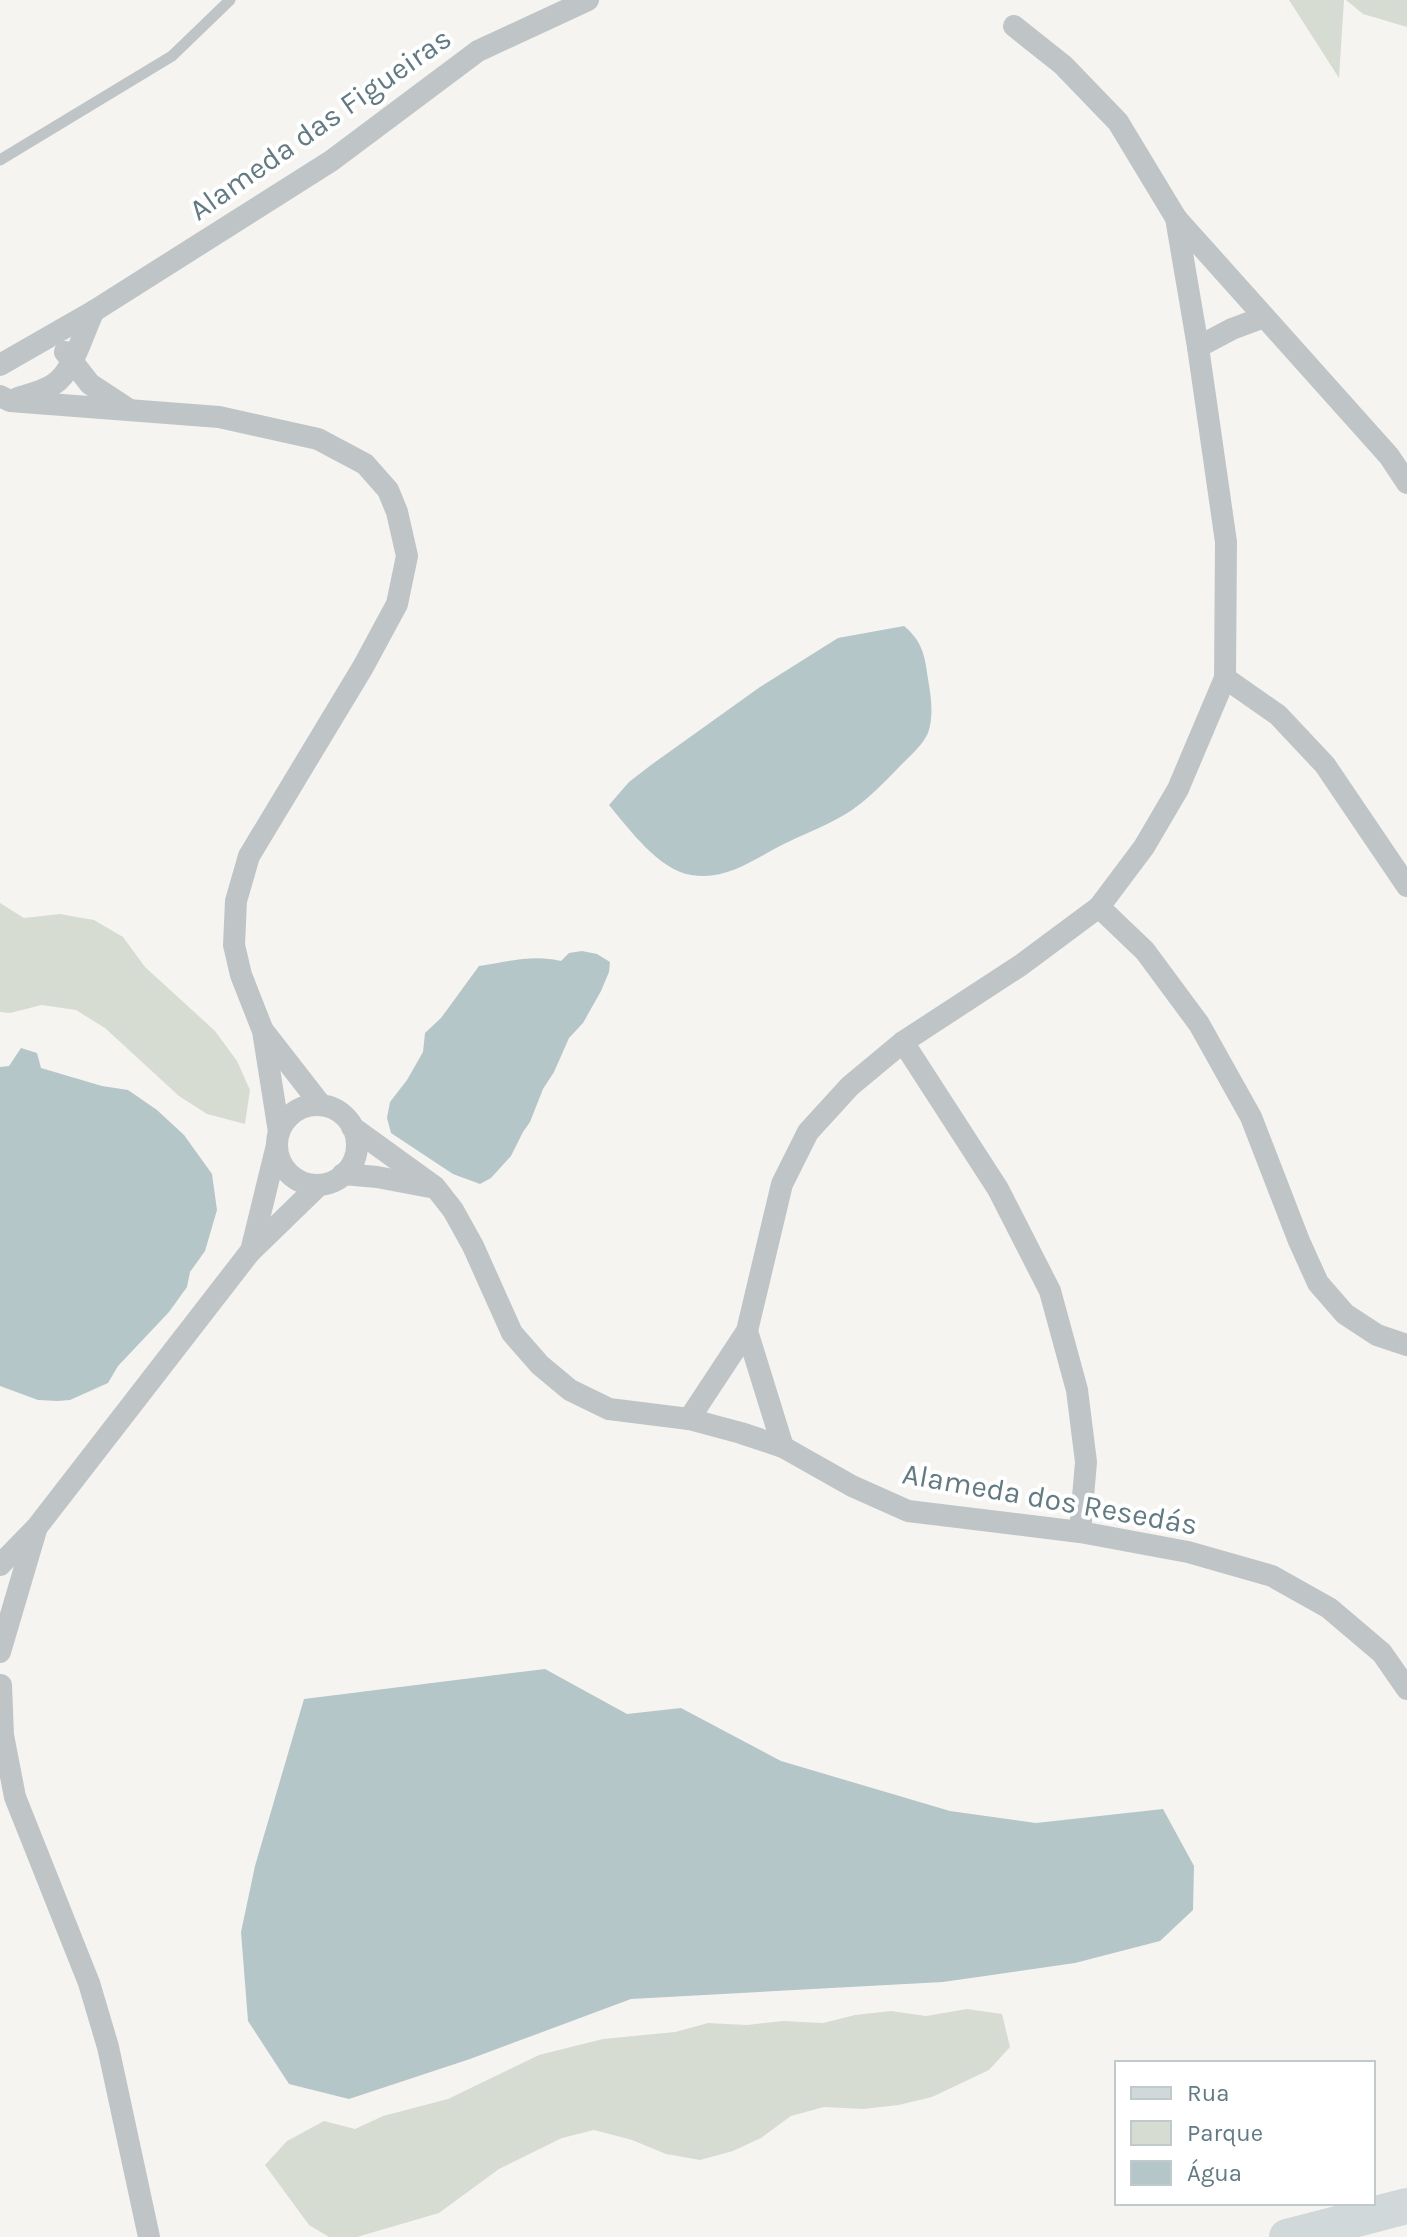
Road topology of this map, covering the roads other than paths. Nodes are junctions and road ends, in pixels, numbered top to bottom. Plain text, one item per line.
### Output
1 (230, 0) edge
2 (588, 0) edge
3 (1014, 26) dead end
4 (0, 160) edge
5 (1176, 218) junction
6 (94, 311) junction
7 (1264, 317) junction
8 (51, 336) junction
9 (1198, 347) junction
10 (72, 360) junction
11 (0, 365) edge
12 (3, 400) edge
13 (129, 409) junction
14 (1407, 483) edge
15 (1225, 678) junction
16 (1407, 886) edge
17 (1099, 907) junction
18 (263, 1031) junction
19 (903, 1042) junction
20 (321, 1105) junction
21 (352, 1127) junction
22 (278, 1138) junction
23 (343, 1174) junction
24 (319, 1185) junction
25 (435, 1187) junction
26 (250, 1252) junction
27 (747, 1331) junction
28 (1407, 1345) edge
29 (689, 1419) junction
30 (783, 1447) junction
31 (37, 1527) junction
32 (1080, 1532) junction
33 (0, 1565) edge
34 (0, 1651) edge
35 (0, 1686) edge
36 (1407, 1689) edge
37 (0, 1778) edge
38 (15, 1797) junction
39 (1407, 2206) edge
40 (149, 2237) edge
41 (1287, 2237) edge

1 - 4 lane
2 - 6 street, Alameda das Figueiras
3 - 5 street
5 - 7 street
5 - 9 street
6 - 8 street, Alameda das Figueiras
6 - 10 street
7 - 9 street
7 - 14 street
8 - 10 street
8 - 11 street, Alameda das Figueiras
9 - 15 street
10 - 12 street
10 - 13 street
12 - 13 street
13 - 18 street
15 - 16 street
15 - 17 street
17 - 19 street
17 - 28 street
18 - 20 street
18 - 22 street
19 - 27 street
19 - 32 street
20 - 21 street
20 - 22 street
21 - 23 street
21 - 25 street, Alameda dos Resedás
22 - 24 street
22 - 26 street
23 - 24 street
23 - 25 street
24 - 26 street
25 - 29 street, Alameda dos Resedás
26 - 31 street
27 - 29 street
27 - 30 street
29 - 30 street, Alameda dos Resedás
30 - 32 street, Alameda dos Resedás
31 - 33 street
31 - 34 street
32 - 36 street, Alameda dos Resedás
34 - 35 street
35 - 38 street
37 - 38 street
38 - 40 street
39 - 41 main road

